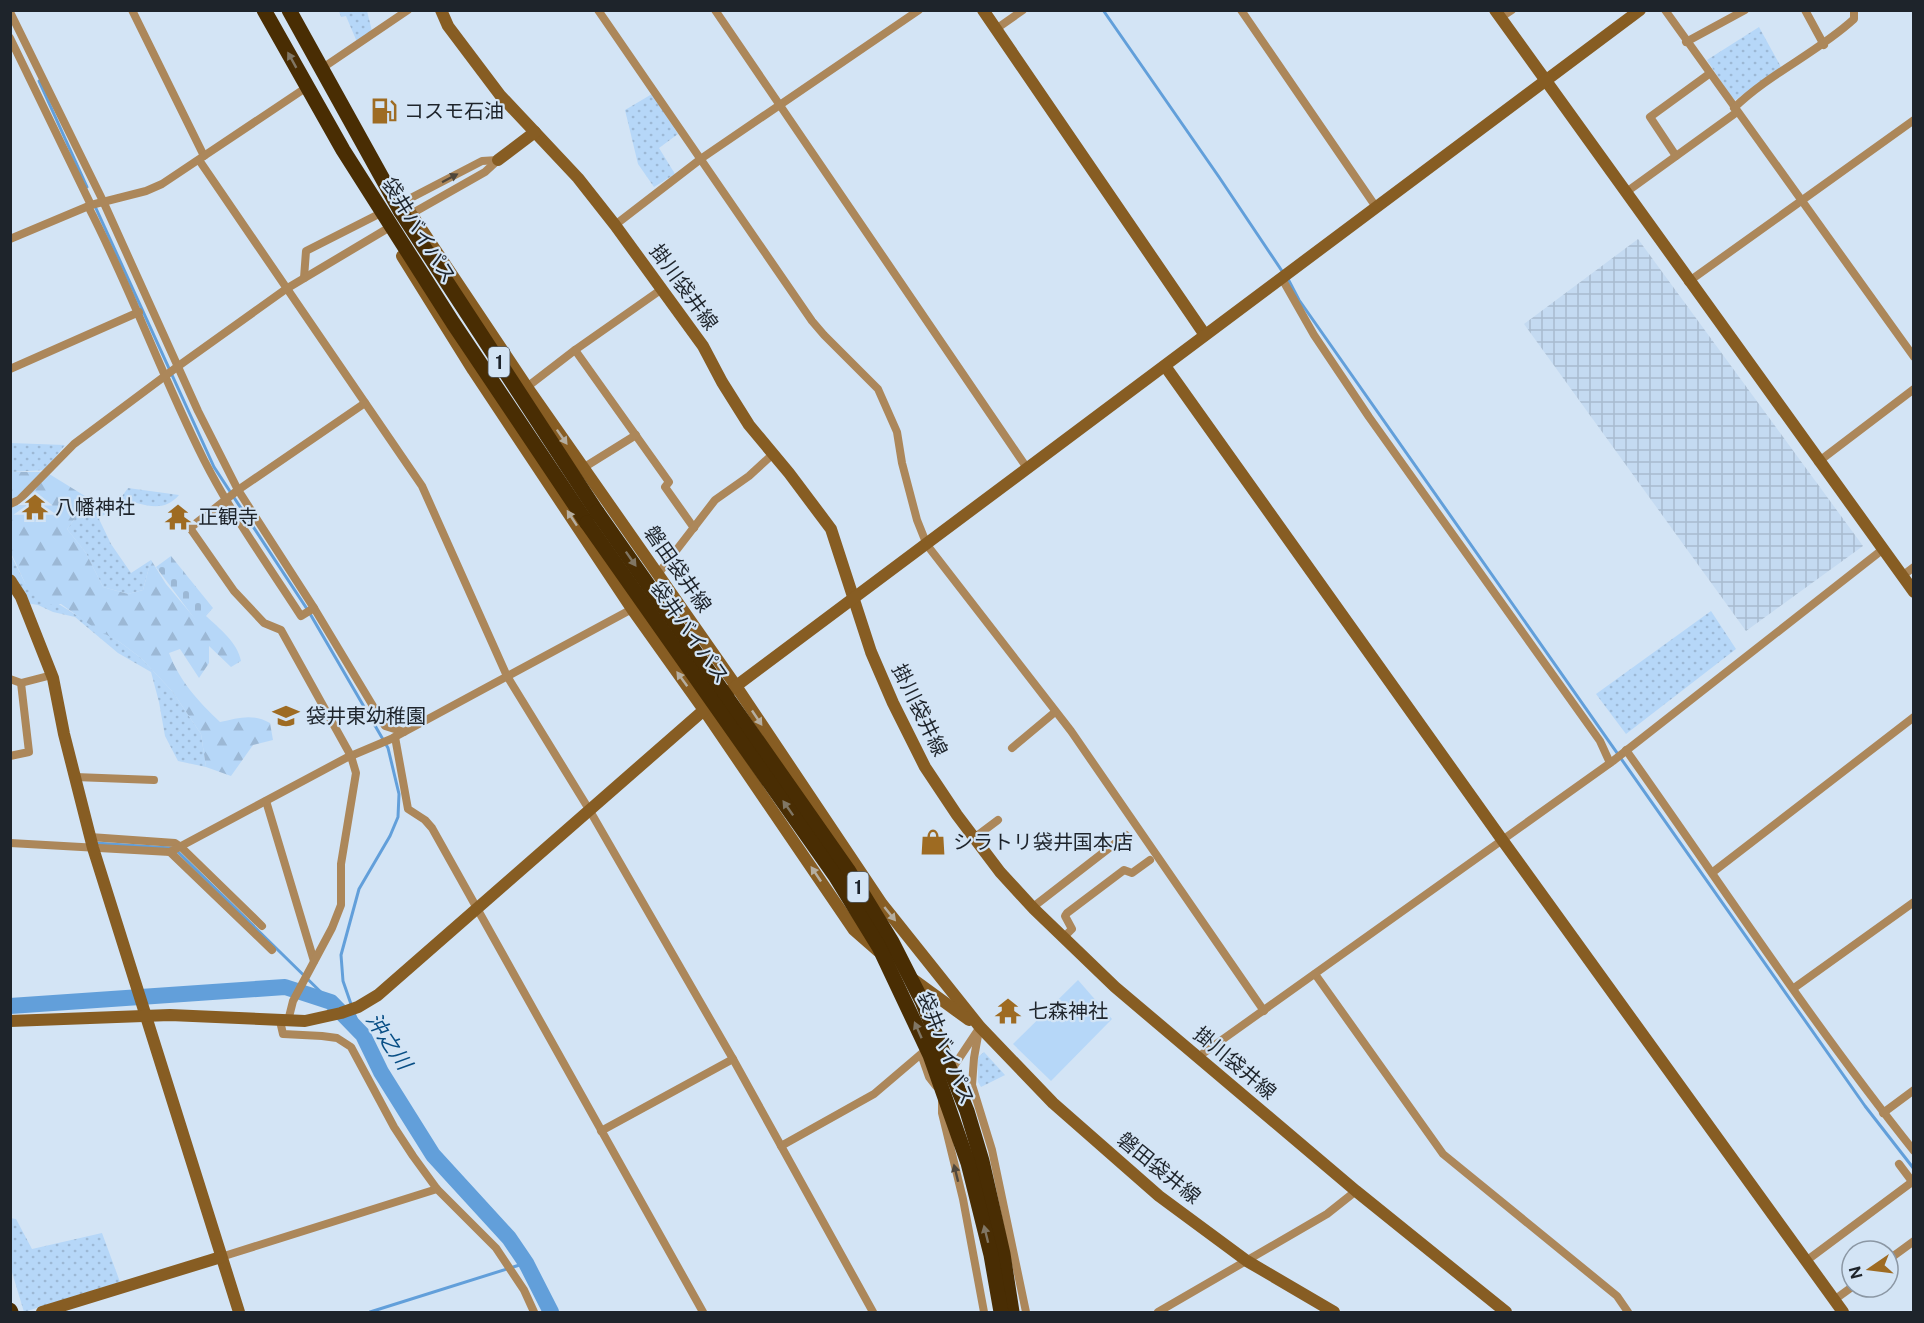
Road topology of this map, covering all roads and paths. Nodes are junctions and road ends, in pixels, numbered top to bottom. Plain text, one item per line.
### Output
1 (132, 10) edge
2 (264, 10) edge
3 (289, 10) edge
4 (408, 10) edge
5 (441, 10) edge
6 (598, 10) edge
7 (715, 10) edge
8 (919, 10) edge
9 (983, 10) edge
10 (1023, 10) edge
11 (1242, 10) edge
12 (1512, 10) edge
13 (1640, 10) edge
14 (1665, 10) edge
15 (1745, 10) edge
16 (1805, 10) edge
17 (10, 12) edge
18 (1856, 12) edge
19 (1498, 14) edge
20 (996, 29) junction
21 (1686, 42) junction
22 (12, 44) edge
23 (1824, 45) junction
24 (321, 69) junction
25 (1709, 74) junction
26 (1544, 81) junction
27 (307, 87) junction
28 (780, 105) junction
29 (1735, 110) junction
30 (1914, 120) edge
31 (353, 128) junction
32 (535, 132) junction
33 (342, 147) junction
34 (1676, 156) junction
35 (201, 158) junction
36 (702, 158) junction
37 (498, 160) junction
38 (1625, 193) junction
39 (1801, 200) junction
40 (103, 201) junction
41 (403, 202) junction
42 (90, 205) junction
43 (1376, 207) junction
44 (411, 214) junction
45 (377, 215) junction
46 (615, 225) junction
47 (385, 230) junction
48 (10, 239) edge
49 (1281, 277) junction
50 (304, 278) junction
51 (1688, 282) junction
52 (286, 289) junction
53 (662, 289) junction
54 (139, 312) junction
55 (1205, 335) junction
56 (575, 350) junction
57 (1914, 357) edge
58 (1165, 366) junction
59 (10, 369) edge
60 (170, 372) junction
61 (527, 387) junction
62 (1914, 389) edge
63 (365, 403) junction
64 (636, 435) junction
65 (773, 454) junction
66 (1818, 462) junction
67 (583, 468) junction
68 (1027, 468) junction
69 (232, 495) junction
70 (10, 504) edge
71 (592, 517) junction
72 (694, 528) junction
73 (927, 545) junction
74 (1882, 550) junction
75 (1914, 567) edge
76 (658, 574) junction
77 (1902, 576) junction
78 (10, 580) edge
79 (1914, 592) edge
80 (854, 600) junction
81 (632, 609) junction
82 (309, 611) junction
83 (52, 675) junction
84 (507, 676) junction
85 (10, 679) edge
86 (21, 682) junction
87 (736, 686) junction
88 (704, 711) junction
89 (1056, 712) junction
90 (1914, 717) edge
91 (404, 732) junction
92 (393, 738) junction
93 (1012, 748) dead end
94 (1625, 751) junction
95 (10, 756) edge
96 (351, 756) junction
97 (1612, 762) junction
98 (75, 777) junction
99 (154, 780) dead end
100 (266, 801) junction
101 (590, 811) junction
102 (998, 820) dead end
103 (1126, 835) dead end
104 (974, 838) junction
105 (1503, 841) junction
106 (10, 843) edge
107 (92, 843) junction
108 (181, 847) junction
109 (171, 852) junction
110 (1150, 860) dead end
111 (1713, 873) junction
112 (1914, 902) edge
113 (1033, 907) junction
114 (478, 909) junction
115 (262, 926) dead end
116 (1064, 937) junction
117 (272, 950) dead end
118 (314, 961) junction
119 (1315, 974) junction
120 (1794, 988) junction
121 (1263, 1011) junction
122 (143, 1012) junction
123 (10, 1021) edge
124 (284, 1021) junction
125 (980, 1027) junction
126 (1198, 1057) junction
127 (733, 1059) junction
128 (1914, 1090) edge
129 (942, 1093) junction
130 (1883, 1113) junction
131 (602, 1131) junction
132 (781, 1146) junction
133 (1914, 1151) edge
134 (1899, 1164) dead end
135 (1913, 1183) edge
136 (437, 1189) junction
137 (1356, 1191) junction
138 (1914, 1241) edge
139 (1900, 1251) edge
140 (221, 1257) junction
141 (1247, 1261) junction
142 (1806, 1261) junction
143 (1840, 1296) edge
144 (1834, 1300) junction
145 (42, 1312) edge
146 (238, 1312) edge
147 (534, 1312) edge
148 (703, 1312) edge
149 (873, 1312) edge
150 (984, 1312) edge
151 (1000, 1312) edge
152 (1012, 1312) edge
153 (1026, 1312) edge
154 (1158, 1312) edge
155 (1334, 1312) edge
156 (1506, 1312) edge
157 (1628, 1312) edge
158 (1843, 1312) edge

1 - 35 street
27 -> 2 highway, 袋井バイパス / 1
3 - 24 highway, 袋井バイパス / 1
4 - 24 street
5 - 32 street, 掛川袋井線
6 - 36 street
7 - 28 street
8 - 28 street
9 - 20 street
10 - 20 street
11 - 43 street
12 - 19 street
13 - 26 street
14 - 21 street
15 - 21 street
16 - 23 street
17 - 40 street
18 - 23 street
19 - 26 street
20 - 55 street
21 - 25 street
22 - 42 street
23 - 29 street
24 - 31 highway, 袋井バイパス / 1
25 - 29 street
25 - 34 street
26 - 38 street
26 - 43 street
27 - 33 highway, 袋井バイパス / 1
27 - 35 street
28 - 36 street
28 - 68 street
29 - 34 street
29 - 39 street
30 - 39 street
31 - 41 street, 磐田袋井線
31 - 71 highway, 袋井バイパス / 1
32 - 37 street
32 - 46 street, 掛川袋井線
33 - 45 street, 磐田袋井線
33 - 71 highway, 袋井バイパス / 1
34 - 38 street
35 - 40 street
35 - 52 street
36 - 46 street
36 - 73 street
41 -> 37 street
37 - 44 street
38 - 51 street
39 - 51 street
39 - 57 street
40 - 42 street
40 - 60 street
41 - 44 street, 磐田袋井線
42 - 48 street
42 - 54 street
43 - 49 street
44 - 61 street, 磐田袋井線
45 - 47 street, 磐田袋井線
45 - 50 street
46 - 53 street, 掛川袋井線
47 - 50 street
81 -> 47 street, 磐田袋井線
49 - 55 street
49 - 97 street
50 - 52 street
51 - 66 street
52 - 60 street
52 - 63 street
53 - 56 street
53 - 65 street, 掛川袋井線
54 - 59 street
54 - 60 street
55 - 58 street
56 - 61 street
56 - 64 street
58 - 68 street
58 - 105 street
60 - 69 street
60 - 69 street
60 - 70 street
61 -> 67 street, 磐田袋井線
62 - 66 street
63 - 69 street
63 - 84 street
64 - 67 street
64 - 72 street
65 - 72 street
65 - 80 street, 掛川袋井線
66 - 74 street
67 - 76 street, 磐田袋井線
68 - 73 street
69 - 82 street
69 - 82 street
69 - 96 street
151 -> 71 highway, 袋井バイパス / 1, bridge
71 -> 152 highway, 袋井バイパス / 1, bridge
72 - 76 street
73 - 80 street
73 - 89 street
74 - 77 street
74 - 94 street
75 - 77 street
76 - 87 street, 磐田袋井線
77 - 79 street
78 - 83 street
80 - 87 street
80 - 104 street, 掛川袋井線
81 - 84 street
88 -> 81 street, 磐田袋井線
82 - 91 street
83 - 86 street
83 - 98 street
84 - 91 street
84 - 101 street
85 - 86 street
86 - 95 street
87 - 88 street
87 -> 125 street, 磐田袋井線
88 - 101 street
125 -> 88 street, 磐田袋井線
89 - 93 street
89 - 121 street
90 - 111 street
91 - 92 street
92 - 96 street
92 - 114 street
94 - 97 street
94 - 111 street
96 - 100 street
96 - 118 street
97 - 105 street
98 - 99 street
98 - 107 street
100 - 108 street
100 - 118 street
101 - 114 street
101 - 127 street
102 - 104 street
103 - 113 street
104 - 113 street, 掛川袋井線
105 - 119 street
105 - 142 street
106 - 107 street
107 - 108 street
107 - 109 street
107 - 122 street
108 - 109 street
108 - 115 street
109 - 117 street
110 - 116 street
111 - 120 street
112 - 120 street
113 - 116 street, 掛川袋井線
114 - 124 street
114 - 131 street
116 - 126 street, 掛川袋井線
118 - 124 street
119 - 121 street
119 - 157 street
120 - 130 street
121 - 126 street
122 - 123 street
122 - 124 street
122 - 140 street
124 - 136 street
125 - 129 street
125 - 141 street, 磐田袋井線
125 - 153 street
126 - 137 street, 掛川袋井線
127 - 131 street
127 - 132 street
128 - 130 street
129 - 132 street
150 -> 129 street
130 - 133 street
131 - 148 street
132 - 149 street
134 - 135 street
135 - 142 street
136 - 140 street
136 - 147 street
137 - 141 street
137 - 156 street, 掛川袋井線
138 - 139 street
140 - 145 street
140 - 146 street
141 - 154 street
141 - 155 street, 磐田袋井線
142 - 144 street
143 - 144 street
144 - 158 street

